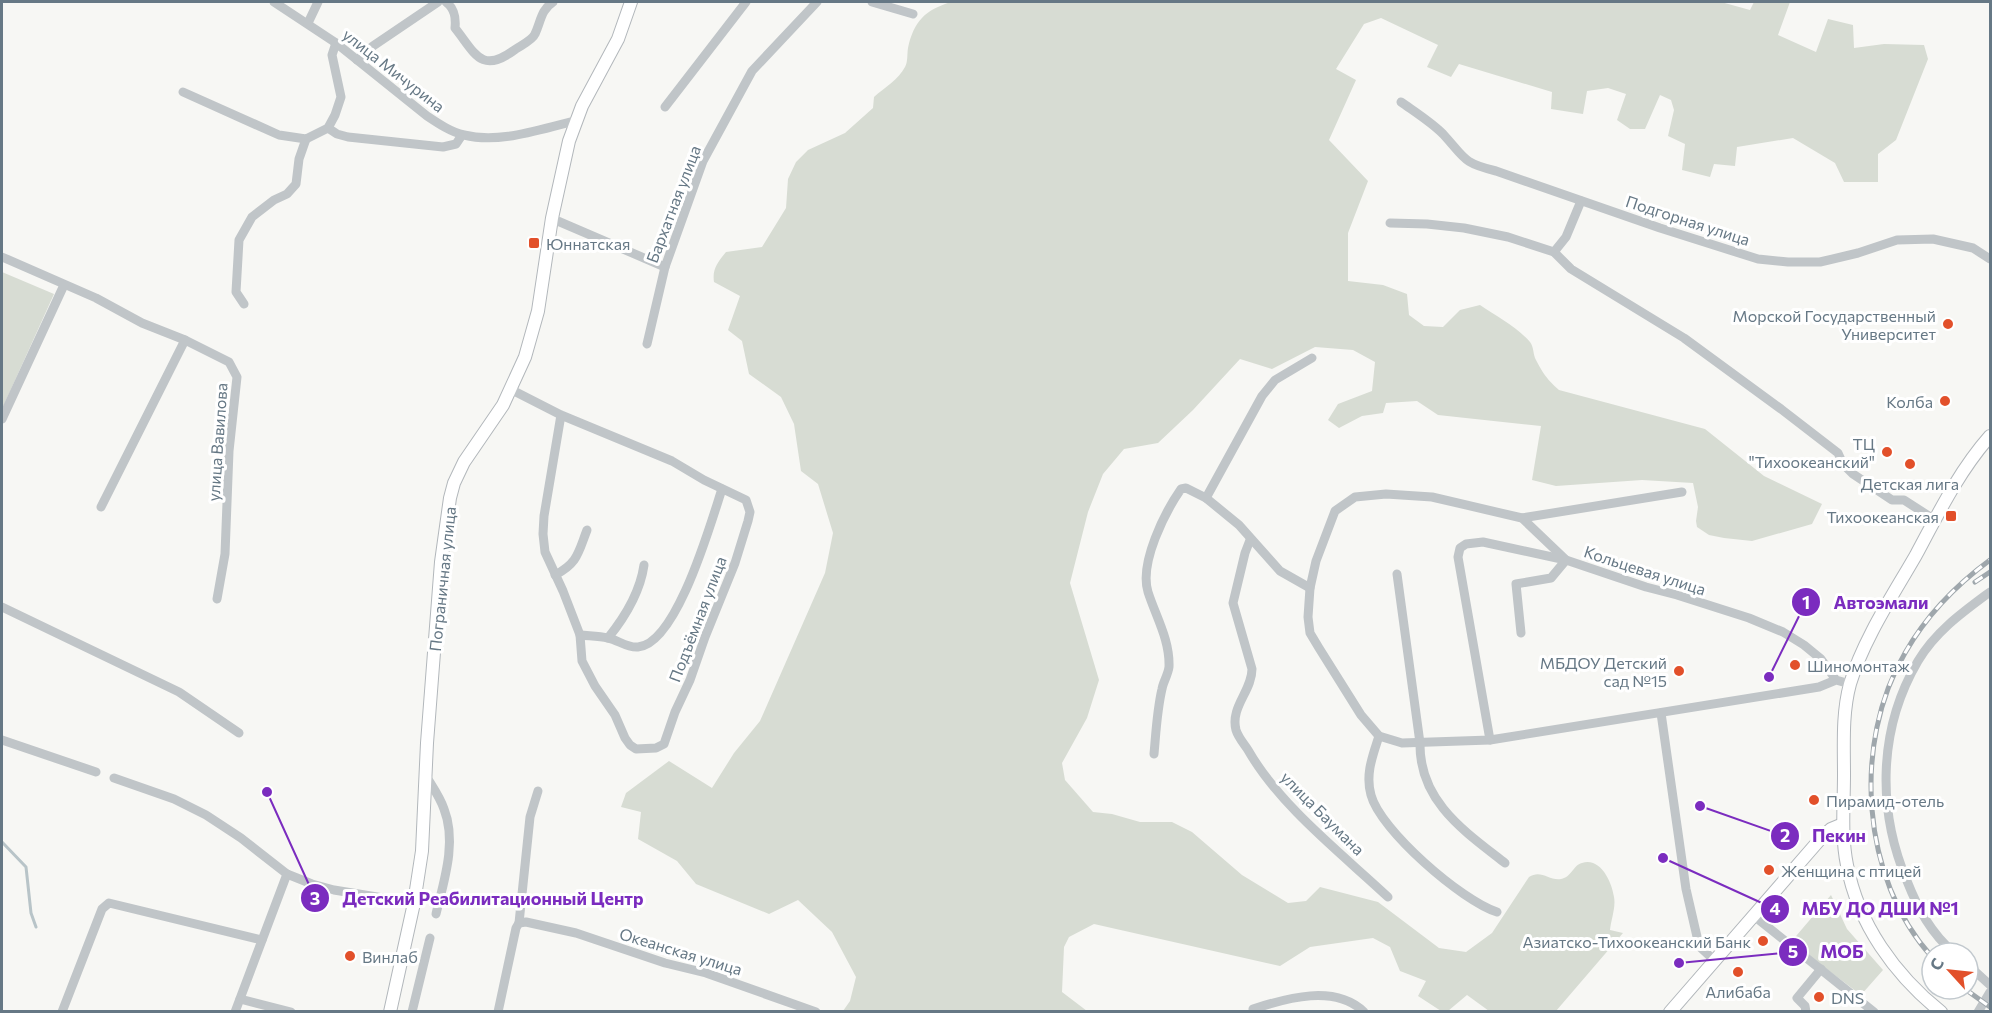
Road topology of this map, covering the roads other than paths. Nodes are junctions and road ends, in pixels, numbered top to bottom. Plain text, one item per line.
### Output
1 (274, 2) edge
2 (318, 2) edge
3 (438, 2) edge
4 (446, 2) edge
5 (553, 2) edge
6 (631, 2) edge
7 (746, 2) edge
8 (817, 2) edge
9 (872, 2) edge
10 (913, 14) dead end
11 (308, 23) junction
12 (336, 43) junction
13 (357, 60) junction
14 (183, 92) dead end
15 (1401, 102) dead end
16 (665, 107) dead end
17 (575, 121) junction
18 (328, 128) junction
19 (462, 135) junction
20 (306, 140) junction
21 (1581, 201) junction
22 (552, 219) junction
23 (1390, 223) dead end
24 (1554, 252) junction
25 (2, 257) edge
26 (1990, 259) edge
27 (664, 267) junction
28 (64, 285) junction
29 (244, 304) dead end
30 (185, 340) junction
31 (647, 344) dead end
32 (1312, 358) dead end
33 (512, 390) junction
34 (561, 415) junction
35 (2, 418) edge
36 (1990, 436) edge
37 (723, 489) junction
38 (1682, 492) dead end
39 (1206, 498) junction
40 (101, 507) dead end
41 (1522, 518) junction
42 (1935, 520) junction
43 (587, 530) dead end
44 (1250, 540) junction
45 (1566, 560) junction
46 (644, 565) dead end
47 (1397, 573) dead end
48 (555, 575) junction
49 (1310, 588) junction
50 (1990, 592) edge
51 (217, 599) dead end
52 (2, 607) edge
53 (1521, 633) dead end
54 (580, 635) junction
55 (608, 638) junction
56 (1836, 680) junction
57 (1850, 684) junction
58 (1661, 713) junction
59 (239, 733) dead end
60 (1379, 736) junction
61 (2, 740) edge
62 (1490, 740) junction
63 (1420, 743) junction
64 (1154, 754) dead end
65 (96, 772) dead end
66 (426, 776) junction
67 (114, 778) dead end
68 (538, 791) dead end
69 (1843, 824) junction
70 (1505, 863) dead end
71 (287, 874) junction
72 (1388, 897) dead end
73 (414, 903) junction
74 (1497, 912) dead end
75 (436, 914) dead end
76 (1754, 916) junction
77 (518, 926) junction
78 (430, 938) dead end
79 (262, 940) junction
80 (1943, 941) edge
81 (1714, 960) junction
82 (1821, 969) junction
83 (1990, 992) edge
84 (240, 999) junction
85 (1253, 1009) dead end
86 (62, 1011) edge
87 (235, 1011) edge
88 (291, 1011) edge
89 (390, 1011) edge
90 (412, 1011) edge
91 (498, 1011) edge
92 (816, 1011) edge
93 (1365, 1011) edge
94 (1670, 1011) edge
95 (1806, 1011) edge
96 (1874, 1011) edge
97 (1941, 1011) edge
98 (1978, 1011) edge

1 - 11 street, улица Мичурина
2 - 11 street
3 - 13 street
4 - 5 street
6 - 17 main road, Пограничная улица
7 - 16 street
8 - 27 street, Бархатная улица
9 - 10 street
11 - 12 street, улица Мичурина
12 - 13 street, улица Мичурина
12 - 18 street
13 - 19 street, улица Мичурина
14 - 20 street
15 - 21 street, Подгорная улица
17 - 19 street, улица Мичурина
17 - 22 main road, Пограничная улица
18 - 19 street
18 - 20 street
20 - 29 street
21 - 24 street
21 - 26 street, Подгорная улица
22 - 27 street
22 - 33 main road, Пограничная улица
23 - 24 street
24 - 42 street
25 - 28 street, улица Вавилова
27 - 31 street, Бархатная улица
28 - 30 street, улица Вавилова
28 - 35 street
30 - 40 street
30 - 51 street, улица Вавилова
32 - 39 street
33 - 34 street, Подъёмная улица
33 - 66 main road, Пограничная улица
34 - 37 street, Подъёмная улица
34 - 48 street
36 - 42 main road
37 - 54 street, Подъёмная улица
37 - 55 street, Подъёмная улица
38 - 41 street
39 - 44 street
39 - 64 street
41 - 45 street, Кольцевая улица
41 - 49 street, Кольцевая улица
42 - 57 main road
43 - 48 street
44 - 49 street
44 - 72 street, улица Баумана
45 - 53 street
45 - 56 street, Кольцевая улица
45 - 62 street
46 - 55 street
47 - 63 street
48 - 54 street
49 - 60 street, Кольцевая улица
50 - 80 street
52 - 59 street
54 - 55 street, Подъёмная улица
56 - 57 street
56 - 58 street
57 - 69 main road
58 - 62 street
58 - 81 street
60 - 63 street
60 - 74 street
61 - 65 street
62 - 63 street
63 - 70 street
66 - 73 main road, Пограничная улица
66 - 75 street
67 - 71 street
68 - 77 street
69 - 76 main road
69 - 97 main road
71 - 73 street
71 - 79 street
73 - 89 main road, Пограничная улица
76 - 81 main road
76 - 82 street
77 - 91 street
77 - 92 street, Океанская улица
78 - 90 street
79 - 84 street
79 - 86 street
81 - 94 main road
82 - 95 street
82 - 96 street
83 - 98 street
84 - 87 street
84 - 88 street
85 - 93 street

